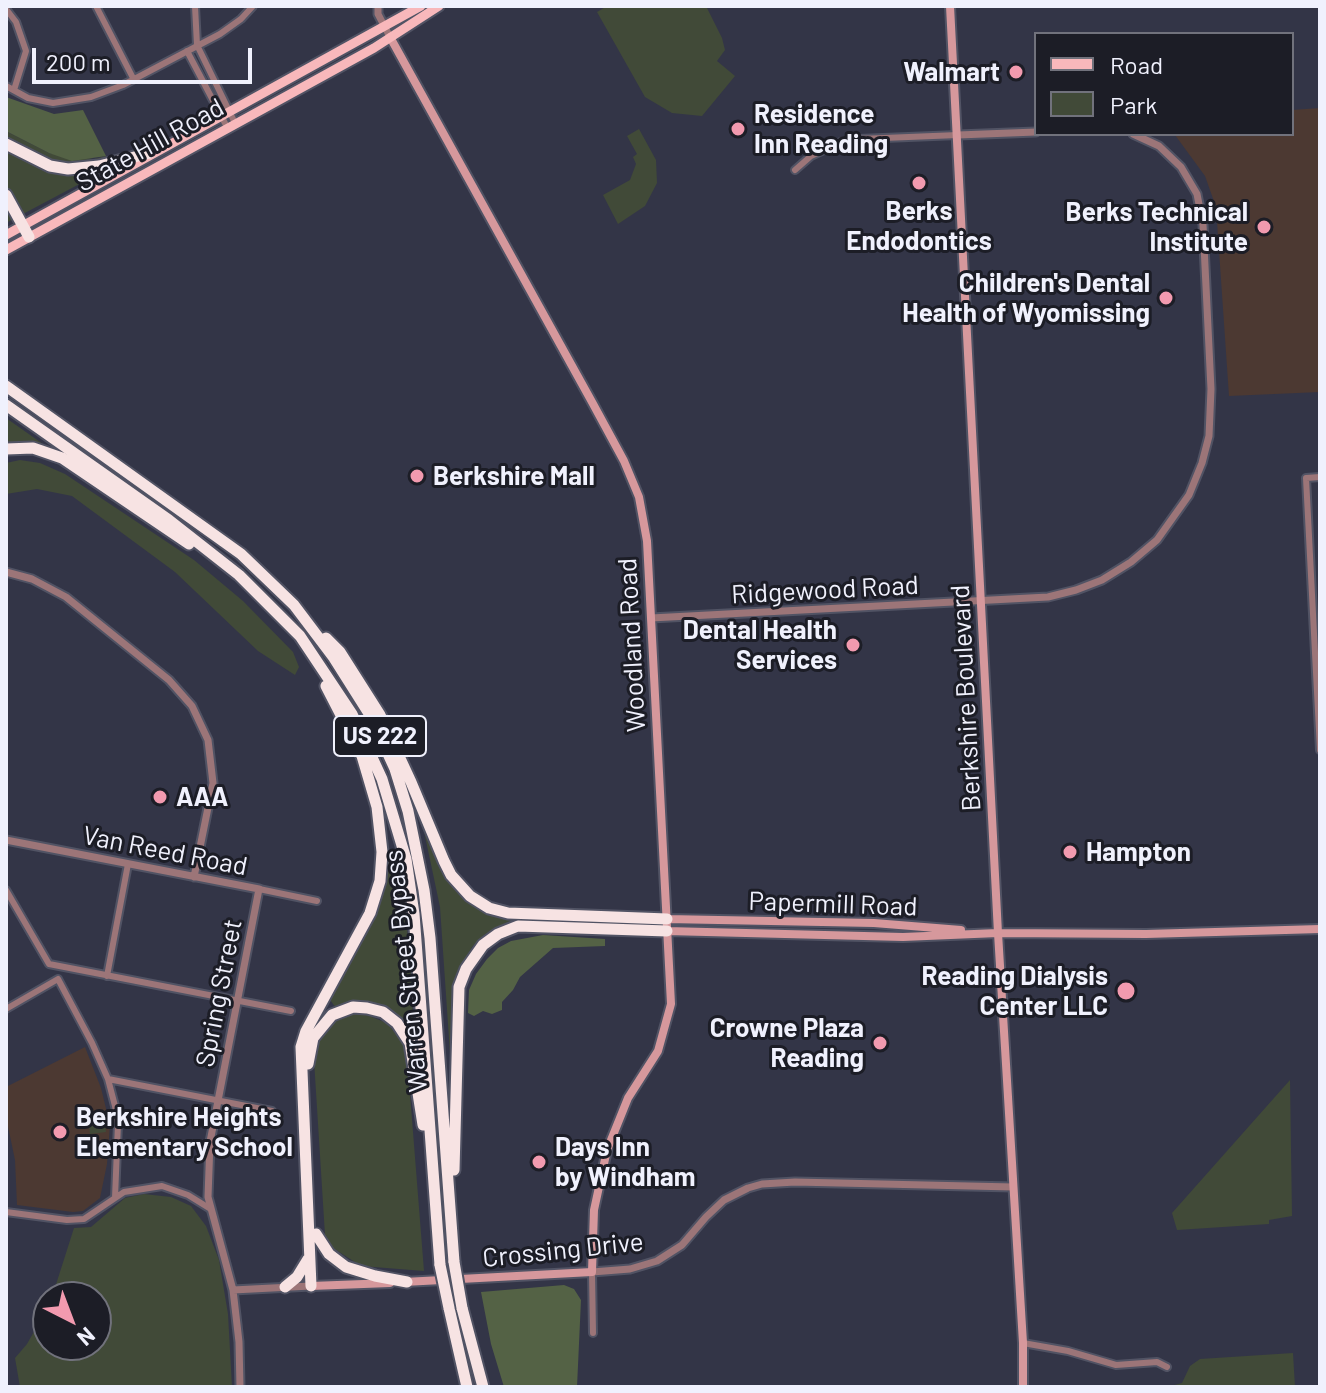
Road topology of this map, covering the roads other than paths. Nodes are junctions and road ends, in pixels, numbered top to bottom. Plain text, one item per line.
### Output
1 (96, 6) edge
2 (195, 6) edge
3 (253, 6) edge
4 (378, 6) edge
5 (421, 6) edge
6 (439, 6) edge
7 (950, 6) edge
8 (6, 9) edge
9 (385, 27) junction
10 (390, 37) junction
11 (192, 48) junction
12 (133, 78) junction
13 (6, 86) edge
14 (14, 90) junction
15 (225, 114) junction
16 (231, 125) junction
17 (1034, 132) edge
18 (958, 135) junction
19 (1137, 136) edge
20 (6, 144) edge
21 (150, 153) junction
22 (795, 170) dead end
23 (6, 195) edge
24 (6, 209) edge
25 (15, 230) edge
26 (26, 239) junction
27 (6, 250) edge
28 (6, 386) edge
29 (6, 405) edge
30 (6, 449) edge
31 (1320, 477) edge
32 (6, 572) edge
33 (239, 575) junction
34 (981, 602) junction
35 (294, 605) junction
36 (651, 618) junction
37 (300, 636) junction
38 (1320, 750) edge
39 (6, 840) edge
40 (128, 864) junction
41 (194, 877) junction
42 (259, 889) junction
43 (6, 890) edge
44 (317, 901) dead end
45 (667, 925) junction
46 (1320, 929) edge
47 (998, 933) junction
48 (107, 976) junction
49 (238, 1001) junction
50 (6, 1009) edge
51 (291, 1011) dead end
52 (108, 1079) junction
53 (219, 1100) junction
54 (272, 1111) dead end
55 (1013, 1187) junction
56 (115, 1198) junction
57 (209, 1208) junction
58 (6, 1212) edge
59 (312, 1238) junction
60 (453, 1243) junction
61 (440, 1258) junction
62 (592, 1272) junction
63 (407, 1282) junction
64 (315, 1285) junction
65 (285, 1287) junction
66 (233, 1290) junction
67 (593, 1333) dead end
68 (1023, 1343) junction
69 (1167, 1367) dead end
70 (240, 1387) edge
71 (467, 1387) edge
72 (483, 1387) edge
73 (1023, 1387) edge

1 - 12 street
2 - 11 street
3 - 11 street
4 - 9 street, Woodland Road
5 - 9 main road, State Hill Road
6 - 10 main road, State Hill Road
7 - 18 main road, Berkshire Boulevard
8 - 14 street
9 - 10 street, Woodland Road
9 - 15 main road, State Hill Road
10 - 16 main road, State Hill Road
10 - 36 main road, Woodland Road
11 - 12 street
11 - 15 street
11 - 15 street
12 - 14 street
13 - 14 street
15 - 16 street
15 - 21 main road, State Hill Road
16 - 26 main road, State Hill Road
17 - 18 street
18 - 22 street
18 - 34 main road, Berkshire Boulevard
19 - 34 street, Ridgewood Road
20 - 21 highway
21 - 25 main road, State Hill Road
23 - 25 highway
24 - 25 highway
25 - 26 highway
26 - 27 main road, State Hill Road
28 - 35 highway, Warren Street Bypass / US 222
29 - 33 highway, Warren Street Bypass / US 222
30 - 33 highway
31 - 38 street
32 - 41 street
33 - 37 highway, Warren Street Bypass / US 222
34 - 36 street, Ridgewood Road
34 - 47 main road, Berkshire Boulevard
35 - 45 highway
35 - 60 highway, Warren Street Bypass / US 222
36 - 45 main road, Woodland Road
37 - 59 highway
37 - 61 highway, Warren Street Bypass / US 222
39 - 40 street, Van Reed Road
40 - 41 street, Van Reed Road
40 - 48 street
41 - 42 street, Van Reed Road
42 - 44 street, Van Reed Road
42 - 49 street, Spring Street
43 - 48 street
45 - 47 main road, Papermill Road
45 - 47 main road, Papermill Road
45 - 60 highway
45 - 62 main road, Woodland Road
46 - 47 main road, Papermill Road
47 - 55 main road, Berkshire Boulevard
48 - 49 street
49 - 51 street
49 - 53 street, Spring Street
50 - 52 street
52 - 53 street
52 - 56 street
53 - 54 street
53 - 57 street, Spring Street
55 - 62 street, Crossing Drive
55 - 68 main road, Berkshire Boulevard
56 - 57 street
56 - 58 street
57 - 66 street, Spring Street
59 - 61 highway
59 - 63 highway
59 - 64 highway
59 - 65 highway
60 - 72 highway, Warren Street Bypass / US 222, bridge
61 - 71 highway, Warren Street Bypass / US 222, bridge
62 - 63 main road, Crossing Drive
62 - 67 street, Woodland Road
63 - 64 main road, Crossing Drive
64 - 65 street, Crossing Drive
65 - 66 street, Crossing Drive
66 - 70 street, Spring Street
68 - 69 street
68 - 73 main road, Berkshire Boulevard

